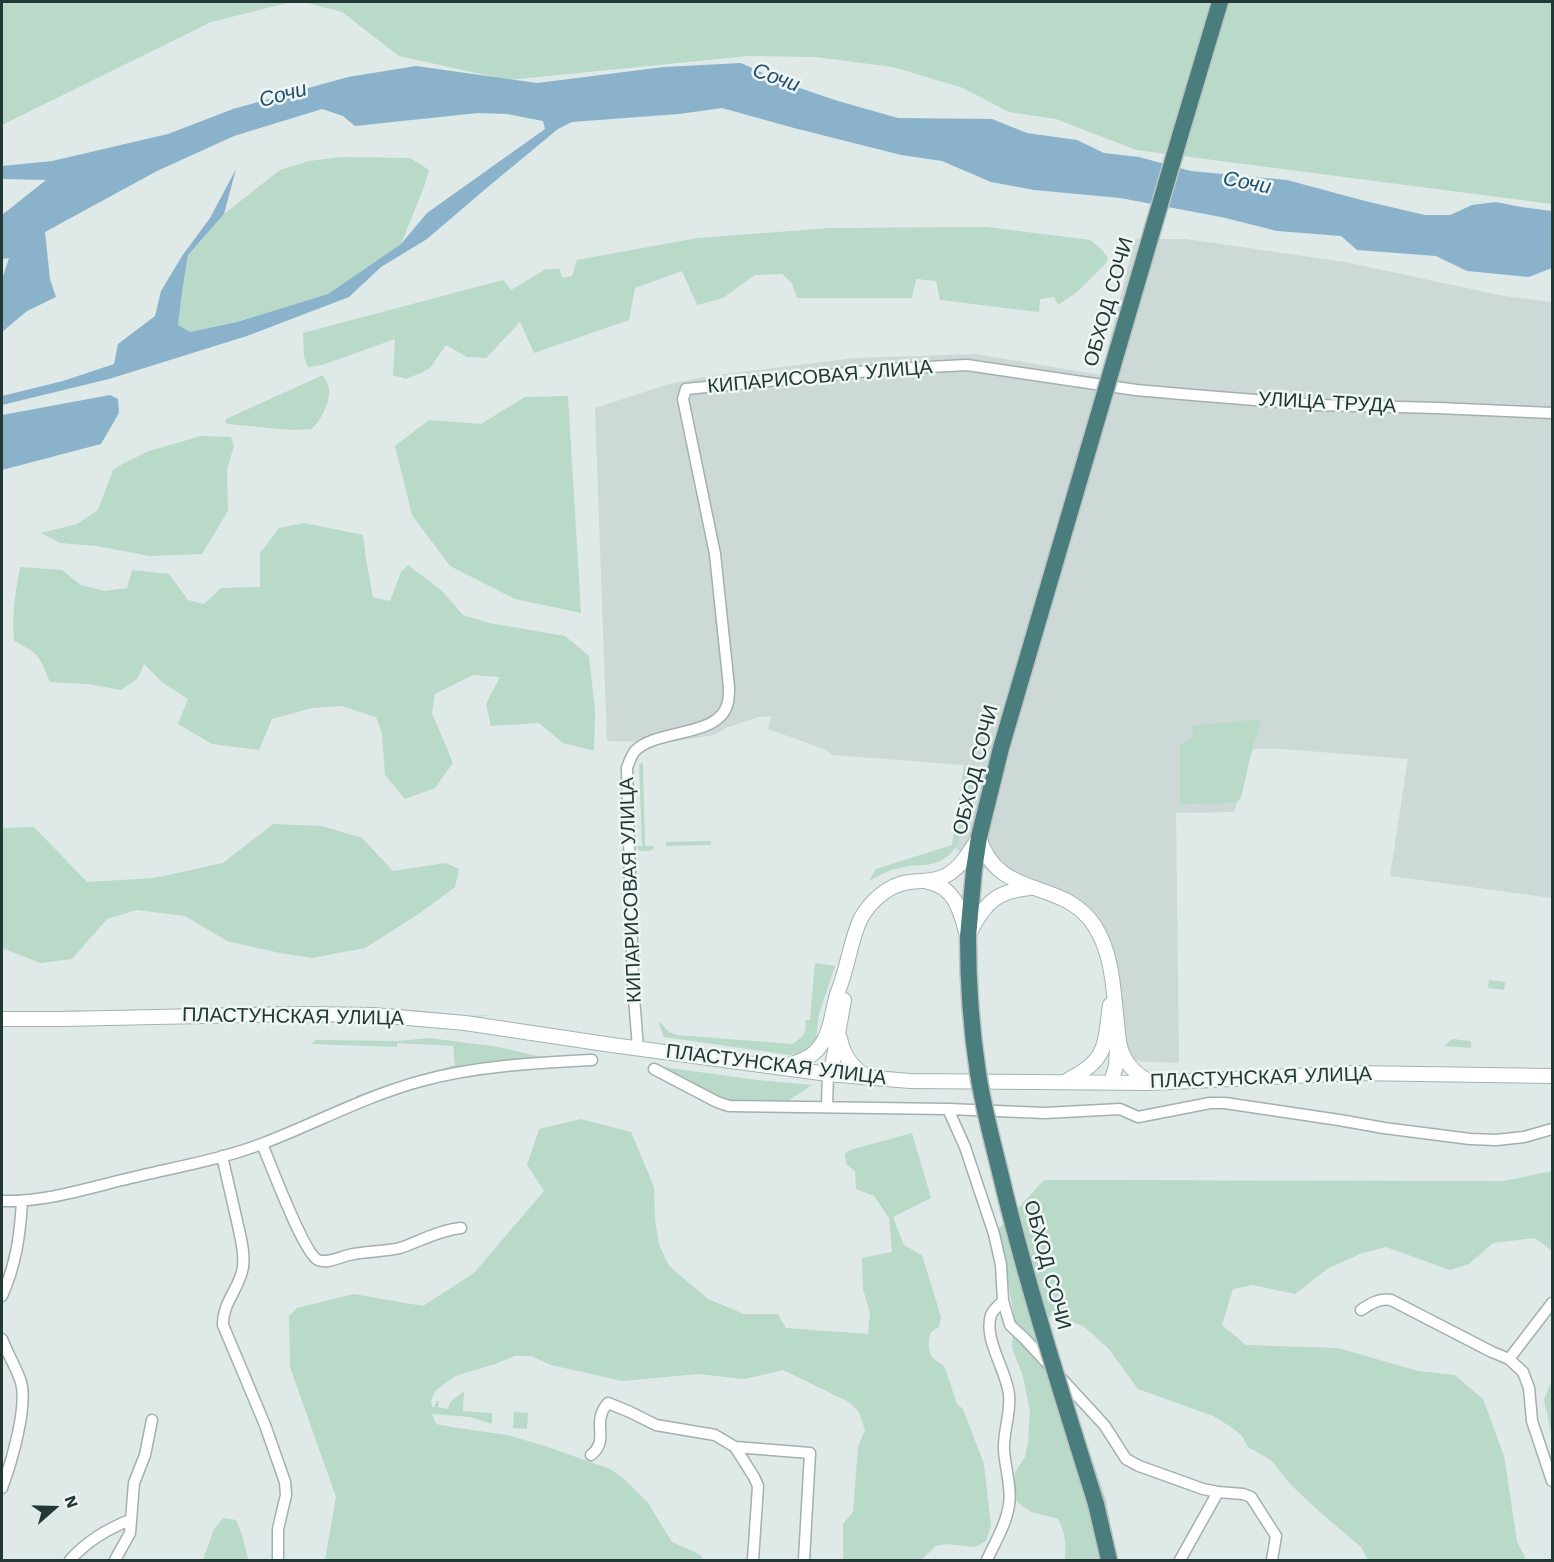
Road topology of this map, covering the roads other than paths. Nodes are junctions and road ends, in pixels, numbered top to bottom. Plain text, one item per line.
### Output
1 (1220, 2) edge
2 (1102, 386) joint
3 (1552, 413) edge
4 (980, 837) junction
5 (924, 881) junction
6 (1032, 888) junction
7 (968, 937) junction
8 (2, 1019) edge
9 (833, 1033) junction
10 (1112, 1041) junction
11 (638, 1048) junction
12 (592, 1060) dead end
13 (780, 1067) junction
14 (654, 1070) dead end
15 (828, 1074) junction
16 (1552, 1076) edge
17 (869, 1077) junction
18 (1063, 1082) junction
19 (1111, 1082) junction
20 (1150, 1083) junction
21 (827, 1107) junction
22 (948, 1109) junction
23 (1552, 1129) edge
24 (262, 1144) junction
25 (222, 1156) junction
26 (2, 1200) edge
27 (22, 1202) junction
28 (461, 1228) dead end
29 (2, 1296) edge
30 (1003, 1301) junction
31 (1552, 1304) edge
32 (1361, 1310) dead end
33 (2, 1339) edge
34 (1509, 1359) junction
35 (152, 1420) dead end
36 (735, 1447) junction
37 (591, 1455) dead end
38 (1552, 1481) edge
39 (2, 1488) edge
40 (1218, 1492) junction
41 (130, 1520) junction
42 (70, 1560) edge
43 (115, 1560) edge
44 (279, 1560) edge
45 (753, 1560) edge
46 (804, 1560) edge
47 (987, 1560) edge
48 (1109, 1560) edge
49 (1180, 1560) edge
50 (1272, 1560) edge

1 - 4 highway, ОБХОД СОЧИ, bridge
2 - 3 street, УЛИЦА ТРУДА
2 - 11 street, КИПАРИСОВАЯ УЛИЦА
4 - 5 main road
4 - 6 main road
4 - 7 highway, ОБХОД СОЧИ
5 - 7 main road
5 - 9 main road
6 - 7 main road
6 - 10 main road
7 - 48 highway, ОБХОД СОЧИ, bridge
8 - 11 main road, ПЛАСТУНСКАЯ УЛИЦА
9 - 13 main road
9 - 15 main road
9 - 17 main road
10 - 18 main road
10 - 19 main road
10 - 20 main road
11 - 13 main road, ПЛАСТУНСКАЯ УЛИЦА
12 - 24 street
13 - 15 main road, ПЛАСТУНСКАЯ УЛИЦА
14 - 21 street
15 - 17 main road, ПЛАСТУНСКАЯ УЛИЦА
15 - 21 street
16 - 20 main road, ПЛАСТУНСКАЯ УЛИЦА
17 - 18 main road, ПЛАСТУНСКАЯ УЛИЦА
18 - 19 main road, ПЛАСТУНСКАЯ УЛИЦА
19 - 20 main road, ПЛАСТУНСКАЯ УЛИЦА
21 - 22 street
22 - 23 street
22 - 30 street
24 - 25 street
24 - 28 street
25 - 27 street
25 - 44 street
26 - 27 street
27 - 29 street
30 - 40 street
30 - 47 street
31 - 34 street
32 - 34 street
33 - 39 street
34 - 38 street
35 - 41 street
36 - 37 street
36 - 45 street
36 - 46 street
40 - 49 street
40 - 50 street
41 - 42 street
41 - 43 street

